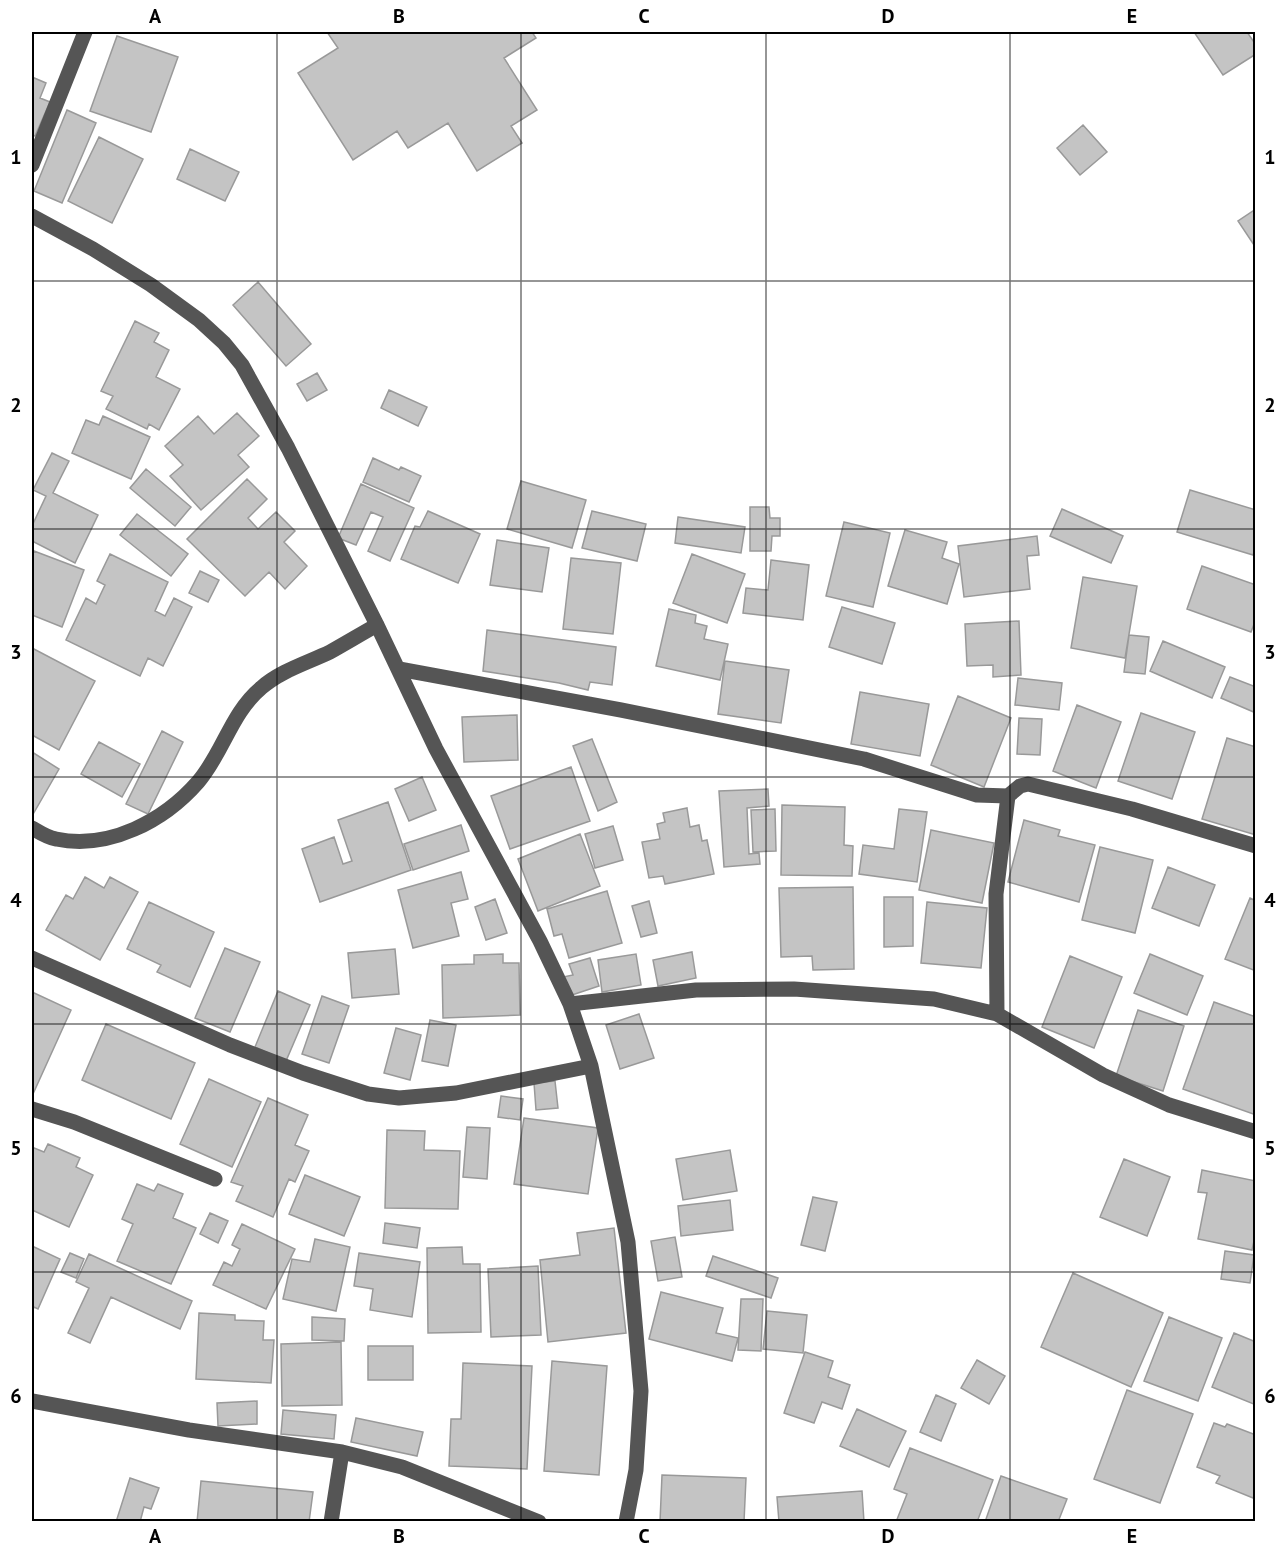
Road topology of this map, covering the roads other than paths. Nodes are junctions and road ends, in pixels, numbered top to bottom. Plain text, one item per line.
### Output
1 (85, 32) edge
2 (32, 165) edge
3 (32, 216) edge
4 (377, 625) junction
5 (399, 669) junction
6 (1008, 796) junction
7 (32, 828) edge
8 (1256, 846) edge
9 (32, 958) edge
10 (570, 1004) junction
11 (998, 1014) junction
12 (591, 1066) junction
13 (32, 1109) edge
14 (1256, 1132) edge
15 (214, 1179) dead end
16 (32, 1401) edge
17 (342, 1452) junction
18 (331, 1521) edge
19 (538, 1521) edge
20 (626, 1521) edge

1 - 2 street
3 - 4 street
4 - 5 street
4 - 7 street
5 - 6 street
5 - 10 street
6 - 8 street
6 - 11 street
9 - 12 street
10 - 11 street
10 - 12 street
11 - 14 street
12 - 20 street
13 - 15 street
16 - 17 street
17 - 18 street
17 - 19 street

